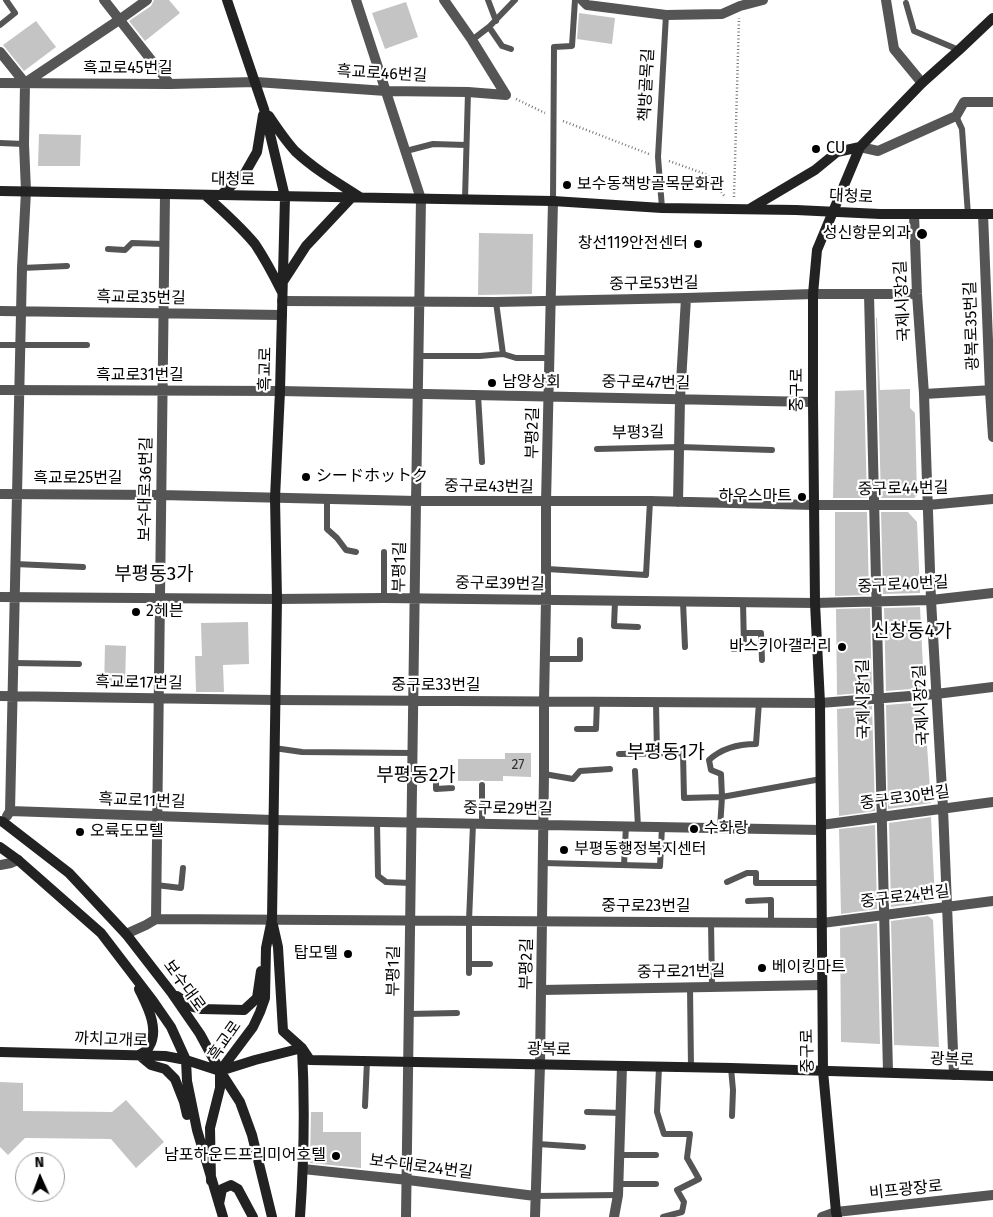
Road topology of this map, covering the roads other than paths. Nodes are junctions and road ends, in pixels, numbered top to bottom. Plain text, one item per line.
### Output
1 (6, 0) edge
2 (104, 0) edge
3 (147, 0) edge
4 (227, 0) edge
5 (356, 0) edge
6 (444, 0) edge
7 (488, 0) edge
8 (516, 0) edge
9 (575, 0) edge
10 (582, 0) edge
11 (763, 0) edge
12 (886, 0) edge
13 (741, 3) edge
14 (906, 3) dead end
15 (666, 15) junction
16 (993, 18) edge
17 (120, 20) junction
18 (496, 20) junction
19 (0, 25) edge
20 (489, 27) junction
21 (472, 40) junction
22 (511, 49) dead end
23 (959, 50) junction
24 (0, 52) edge
25 (256, 82) junction
26 (0, 83) edge
27 (25, 83) junction
28 (922, 83) junction
29 (170, 84) junction
30 (386, 91) junction
31 (468, 92) junction
32 (993, 102) edge
33 (264, 109) junction
34 (956, 116) junction
35 (0, 143) edge
36 (24, 144) junction
37 (466, 145) junction
38 (860, 147) junction
39 (406, 152) junction
40 (0, 191) edge
41 (26, 191) junction
42 (165, 194) junction
43 (204, 195) junction
44 (221, 195) junction
45 (285, 197) junction
46 (357, 198) junction
47 (421, 199) junction
48 (465, 199) junction
49 (553, 201) junction
50 (662, 208) junction
51 (750, 208) junction
52 (832, 211) junction
53 (914, 214) junction
54 (968, 214) junction
55 (988, 214) edge
56 (164, 244) junction
57 (108, 249) dead end
58 (67, 266) dead end
59 (22, 268) junction
60 (284, 281) junction
61 (813, 294) junction
62 (869, 294) junction
63 (917, 294) junction
64 (282, 297) junction
65 (686, 298) junction
66 (550, 301) junction
67 (419, 302) junction
68 (496, 302) junction
69 (0, 311) edge
70 (21, 311) junction
71 (164, 313) junction
72 (282, 315) junction
73 (0, 345) edge
74 (20, 345) junction
75 (87, 345) dead end
76 (503, 354) junction
77 (418, 356) junction
78 (549, 358) junction
79 (0, 390) edge
80 (19, 390) junction
81 (162, 391) junction
82 (280, 391) junction
83 (991, 391) edge
84 (418, 394) junction
85 (924, 394) junction
86 (478, 395) junction
87 (549, 396) junction
88 (680, 399) junction
89 (813, 402) junction
90 (993, 437) edge
91 (680, 448) junction
92 (597, 449) dead end
93 (772, 450) dead end
94 (482, 462) dead end
95 (0, 494) edge
96 (17, 494) junction
97 (161, 495) junction
98 (275, 498) junction
99 (327, 498) junction
100 (993, 499) edge
101 (416, 501) junction
102 (546, 502) junction
103 (650, 502) junction
104 (678, 502) junction
105 (874, 504) junction
106 (814, 505) junction
107 (928, 505) junction
108 (356, 552) dead end
109 (384, 552) dead end
110 (15, 564) junction
111 (83, 567) dead end
112 (547, 569) junction
113 (993, 593) edge
114 (0, 597) edge
115 (15, 597) junction
116 (384, 598) junction
117 (415, 598) junction
118 (160, 599) junction
119 (277, 599) junction
120 (546, 600) junction
121 (931, 600) junction
122 (615, 601) junction
123 (683, 602) junction
124 (743, 602) junction
125 (876, 602) junction
126 (815, 604) junction
127 (638, 627) dead end
128 (744, 633) junction
129 (580, 640) dead end
130 (685, 647) dead end
131 (732, 649) dead end
132 (545, 660) junction
133 (762, 660) dead end
134 (13, 663) junction
135 (79, 664) dead end
136 (993, 687) edge
137 (936, 694) junction
138 (4, 695) edge
139 (159, 698) junction
140 (879, 698) junction
141 (275, 700) junction
142 (413, 701) junction
143 (544, 701) junction
144 (597, 701) junction
145 (759, 702) junction
146 (656, 703) junction
147 (820, 703) junction
148 (577, 729) dead end
149 (274, 748) junction
150 (412, 754) junction
151 (619, 754) dead end
152 (657, 754) junction
153 (610, 769) dead end
154 (635, 770) dead end
155 (544, 774) junction
156 (412, 779) junction
157 (820, 779) junction
158 (482, 785) dead end
159 (452, 788) dead end
160 (722, 797) junction
161 (993, 802) edge
162 (943, 808) junction
163 (10, 811) junction
164 (157, 816) junction
165 (882, 817) junction
166 (274, 820) junction
167 (1, 822) edge
168 (377, 822) junction
169 (411, 822) junction
170 (478, 824) junction
171 (543, 825) junction
172 (626, 826) junction
173 (638, 827) junction
174 (662, 827) junction
175 (821, 827) junction
176 (720, 828) junction
177 (0, 847) edge
178 (18, 860) junction
179 (543, 863) junction
180 (0, 865) edge
181 (624, 866) junction
182 (183, 868) dead end
183 (727, 882) dead end
184 (410, 884) junction
185 (821, 884) junction
186 (156, 885) junction
187 (748, 901) dead end
188 (993, 901) edge
189 (947, 907) junction
190 (884, 915) junction
191 (156, 919) junction
192 (272, 919) junction
193 (410, 920) junction
194 (469, 921) junction
195 (542, 921) junction
196 (711, 922) junction
197 (771, 923) junction
198 (822, 923) junction
199 (126, 934) junction
200 (266, 948) junction
201 (469, 964) junction
202 (490, 964) dead end
203 (127, 966) junction
204 (469, 973) dead end
205 (822, 985) junction
206 (690, 987) junction
207 (712, 987) junction
208 (541, 990) junction
209 (171, 992) junction
210 (457, 1013) dead end
211 (408, 1014) junction
212 (302, 1048) junction
213 (0, 1052) edge
214 (139, 1055) junction
215 (186, 1060) junction
216 (367, 1061) junction
217 (408, 1062) junction
218 (540, 1065) junction
219 (622, 1066) junction
220 (659, 1067) junction
221 (691, 1068) junction
222 (731, 1068) junction
223 (220, 1071) junction
224 (823, 1071) junction
225 (888, 1072) junction
226 (954, 1075) junction
227 (993, 1076) edge
228 (364, 1106) dead end
229 (587, 1112) dead end
230 (621, 1113) junction
231 (732, 1116) dead end
232 (538, 1144) junction
233 (583, 1147) dead end
234 (619, 1155) junction
235 (656, 1155) dead end
236 (303, 1169) junction
237 (408, 1180) junction
238 (212, 1181) junction
239 (618, 1184) junction
240 (656, 1184) dead end
241 (618, 1195) junction
242 (993, 1195) edge
243 (535, 1196) junction
244 (219, 1206) junction
245 (836, 1215) edge
246 (223, 1217) edge
247 (253, 1217) edge
248 (272, 1217) edge
249 (300, 1217) edge
250 (406, 1217) edge
251 (535, 1217) edge
252 (614, 1217) edge
253 (663, 1217) edge
254 (822, 1217) edge

1 - 19 lane
2 - 17 street
3 - 17 street
4 - 25 main road, 흑교로
5 - 30 street, 부평1길
6 - 21 street
7 - 18 lane
8 - 18 lane
9 - 49 lane
10 - 15 street
11 - 13 street
12 - 28 street
13 - 15 street
14 - 23 lane
15 - 50 lane, 책방골목길
16 - 23 main road, 중구로
17 - 27 street
17 - 29 street
18 - 20 lane
20 - 21 lane
20 - 22 lane
21 - 31 street, 흑교로46번길
23 - 28 main road, 중구로
24 - 27 street
25 - 29 street, 흑교로45번길
25 - 30 street, 흑교로46번길
25 - 33 main road, 흑교로
26 - 27 street, 흑교로45번길
27 - 29 street, 흑교로45번길
27 - 36 street
28 - 38 main road, 중구로
30 - 31 street, 흑교로46번길
30 - 39 street, 부평1길
31 - 37 lane
32 - 34 street
33 - 44 main road
33 - 45 main road, 흑교로
33 - 46 main road
34 - 38 street
34 - 54 lane
35 - 36 lane
36 - 41 street
37 - 39 lane
37 - 48 lane
38 - 51 main road
38 - 52 main road, 중구로
39 - 47 street, 부평1길
40 - 41 main road, 대청로
41 - 42 main road, 대청로
41 - 59 street
42 - 43 main road, 대청로
42 - 56 street, 보수대로36번길
43 - 44 main road, 대청로
43 - 64 main road
44 - 45 main road, 대청로
45 - 46 main road, 대청로
45 - 60 main road, 흑교로
46 - 47 main road, 대청로
46 - 60 main road
47 - 48 main road, 대청로
47 - 67 street, 부평1길
48 - 49 main road, 대청로
49 - 50 main road, 대청로
49 - 66 street, 부평2길
50 - 51 main road, 대청로
51 - 52 main road, 대청로
52 - 53 main road, 대청로
52 - 61 main road, 중구로
53 - 54 main road, 대청로
53 - 63 street, 국제시장2길
54 - 55 main road, 대청로
55 - 83 street, 광복로35번길
56 - 57 lane
56 - 71 street, 보수대로36번길
58 - 59 lane
59 - 70 street
60 - 64 main road, 흑교로
61 - 62 street, 중구로53번길
61 - 65 street, 중구로53번길
61 - 89 main road, 중구로
62 - 63 street, 중구로53번길
62 - 105 street, 국제시장1길
63 - 85 street, 국제시장2길
64 - 67 street, 중구로53번길
64 - 72 main road, 흑교로
65 - 66 street, 중구로53번길
65 - 88 street, 부평3길
66 - 68 street, 중구로53번길
66 - 78 street, 부평2길
67 - 68 street, 중구로53번길
67 - 77 street, 부평1길
68 - 76 lane
69 - 70 street, 흑교로35번길
70 - 71 street, 흑교로35번길
70 - 74 street
71 - 72 street, 흑교로35번길
71 - 81 street, 보수대로36번길
72 - 82 main road, 흑교로
73 - 74 lane
74 - 75 lane
74 - 80 street
76 - 77 lane
76 - 78 lane
77 - 84 street, 부평1길
78 - 87 street, 부평2길
79 - 80 street, 흑교로31번길
80 - 81 street, 흑교로31번길
80 - 96 street
81 - 82 street, 흑교로31번길
81 - 97 street, 보수대로36번길
82 - 84 street, 중구로47번길
82 - 98 main road, 흑교로
83 - 85 street
83 - 90 street, 광복로35번길
84 - 86 street, 중구로47번길
84 - 101 street, 부평1길
85 - 107 street, 국제시장2길
86 - 87 street, 중구로47번길
86 - 94 lane
87 - 88 street, 중구로47번길
87 - 102 street, 부평2길
88 - 89 street, 중구로47번길
88 - 91 street, 부평3길
89 - 106 main road, 중구로
91 - 92 lane, 부평3길
91 - 93 lane
91 - 104 street, 부평3길
95 - 96 street, 흑교로25번길
96 - 97 street, 흑교로25번길
96 - 110 street
97 - 98 street, 흑교로25번길
97 - 118 street, 보수대로36번길
98 - 99 street, 중구로43번길
98 - 119 main road, 흑교로
99 - 101 street, 중구로43번길
99 - 108 lane
100 - 107 street, 중구로44번길
101 - 102 street, 중구로43번길
101 - 117 street, 부평1길
102 - 103 street, 중구로43번길
102 - 112 street, 부평2길
103 - 104 street, 중구로43번길
103 - 112 lane
104 - 106 street, 중구로43번길
105 - 106 street, 중구로44번길
105 - 107 street, 중구로44번길
105 - 125 street, 국제시장1길
106 - 126 main road, 중구로
107 - 121 street, 국제시장2길
109 - 116 lane
110 - 111 lane
110 - 115 street
112 - 120 street, 부평2길
113 - 121 street, 중구로40번길
114 - 115 street, 중구로39번길
115 - 118 street, 중구로39번길
115 - 134 street
116 - 117 street, 중구로39번길
116 - 119 street, 중구로39번길
117 - 120 street, 중구로39번길
117 - 142 street, 부평1길
118 - 119 street, 중구로39번길
118 - 139 street, 보수대로36번길
119 - 141 main road, 흑교로
120 - 122 street, 중구로39번길
120 - 132 street, 부평2길
121 - 125 street, 중구로40번길
121 - 137 street, 국제시장2길
122 - 123 street, 중구로39번길
122 - 127 lane
123 - 124 street, 중구로39번길
123 - 130 lane
124 - 126 street, 중구로39번길
124 - 128 lane
125 - 126 street, 중구로40번길
125 - 140 street, 국제시장1길
126 - 147 main road, 중구로
128 - 131 lane
128 - 133 lane
129 - 132 lane
132 - 143 street, 부평2길
134 - 135 lane
134 - 138 street
136 - 137 street, 중구로33번길
137 - 140 street, 중구로33번길
137 - 162 street, 국제시장2길
138 - 139 street, 흑교로17번길
138 - 163 street
139 - 141 street, 흑교로17번길
139 - 164 street, 보수대로36번길
140 - 147 street, 중구로33번길
140 - 165 street, 국제시장1길
141 - 142 street, 중구로33번길
141 - 149 main road, 흑교로
142 - 143 street, 중구로33번길
142 - 150 street, 부평1길
143 - 144 street, 중구로33번길
143 - 155 street, 부평2길
144 - 146 street, 중구로33번길
144 - 148 lane
145 - 146 street, 중구로33번길
145 - 147 street, 중구로33번길
145 - 160 lane
146 - 152 lane
147 - 157 main road, 중구로
149 - 150 lane
149 - 166 main road, 흑교로
150 - 156 street, 부평1길
151 - 152 lane
152 - 160 lane
153 - 155 lane
154 - 173 lane
155 - 171 street, 부평2길
156 - 159 lane
156 - 169 street, 부평1길
157 - 160 lane
157 - 175 main road, 중구로
158 - 170 lane
160 - 176 lane
161 - 162 street, 중구로30번길
162 - 165 street, 중구로30번길
162 - 189 street, 국제시장2길
163 - 164 street, 흑교로11번길
163 - 167 street
164 - 166 street, 흑교로11번길
164 - 186 street, 보수대로36번길
165 - 175 street, 중구로30번길
165 - 190 street, 국제시장1길
166 - 168 street, 중구로29번길
166 - 192 main road, 흑교로
167 - 199 main road, 보수대로
168 - 169 street, 중구로29번길
168 - 184 lane
169 - 170 street, 중구로29번길
169 - 184 street, 부평1길
170 - 171 street, 중구로29번길
170 - 194 lane
171 - 172 street, 중구로29번길
171 - 179 street, 부평2길
172 - 173 street, 중구로29번길
172 - 181 lane
173 - 174 street, 중구로29번길
174 - 176 street, 중구로29번길
174 - 181 lane
175 - 176 street, 중구로29번길
175 - 185 main road, 중구로
177 - 178 main road, 보수대로
178 - 180 street
178 - 203 main road, 보수대로
179 - 181 lane
179 - 195 street, 부평2길
182 - 186 lane
183 - 185 lane
184 - 193 street, 부평1길
185 - 198 main road, 중구로
186 - 191 street, 보수대로36번길
187 - 197 lane
188 - 189 street, 중구로24번길
189 - 190 street, 중구로24번길
189 - 226 street, 국제시장2길
190 - 198 street, 중구로24번길
190 - 225 street, 국제시장1길
191 - 192 street, 중구로23번길
191 - 199 street
192 - 193 street, 중구로23번길
192 - 200 main road, 흑교로
192 - 212 main road, 흑교로
193 - 194 street, 중구로23번길
193 - 211 street, 부평1길
194 - 195 street, 중구로23번길
194 - 201 lane
195 - 196 street, 중구로23번길
195 - 208 street, 부평2길
196 - 197 street, 중구로23번길
196 - 207 lane
197 - 198 street, 중구로23번길
198 - 205 main road, 중구로
199 - 209 main road, 보수대로
200 - 209 main road
200 - 223 main road, 흑교로
201 - 202 lane
201 - 204 lane
203 - 214 main road
203 - 215 main road, 보수대로
205 - 207 street, 중구로21번길
205 - 224 main road, 중구로
206 - 207 street, 중구로21번길
206 - 208 street, 중구로21번길
206 - 221 lane
208 - 218 street, 부평2길
209 - 223 main road, 보수대로
210 - 211 lane, 부평1길
211 - 217 street, 부평1길
212 - 216 main road, 광복로
212 - 223 main road
212 - 236 main road
213 - 214 main road, 까치고개로
214 - 215 main road, 까치고개로
214 - 238 main road
215 - 223 main road, 까치고개로
215 - 238 main road, 보수대로
216 - 217 main road, 광복로
216 - 228 lane
217 - 218 main road, 광복로
217 - 237 street, 부평1길
218 - 219 main road, 광복로
218 - 232 street, 부평2길
219 - 220 main road, 광복로
219 - 230 street
220 - 221 main road, 광복로
220 - 253 lane
221 - 222 main road, 광복로
222 - 224 main road, 광복로
222 - 231 lane
223 - 238 main road, 흑교로
223 - 248 main road, 보수대로
224 - 225 main road, 광복로
224 - 245 main road, 중구로
225 - 226 main road, 광복로
226 - 227 main road, 광복로
229 - 230 lane
230 - 234 street
232 - 233 lane
232 - 243 street, 부평2길
234 - 235 lane
234 - 239 street
236 - 237 street, 보수대로24번길
236 - 249 main road
237 - 243 street, 보수대로24번길
237 - 250 street, 부평1길
238 - 244 main road, 보수대로
239 - 240 lane
239 - 241 street
241 - 243 lane
241 - 252 street
242 - 245 street, 비프광장로
243 - 251 street, 부평2길
244 - 246 main road, 보수대로
244 - 247 main road
245 - 254 street, 비프광장로

